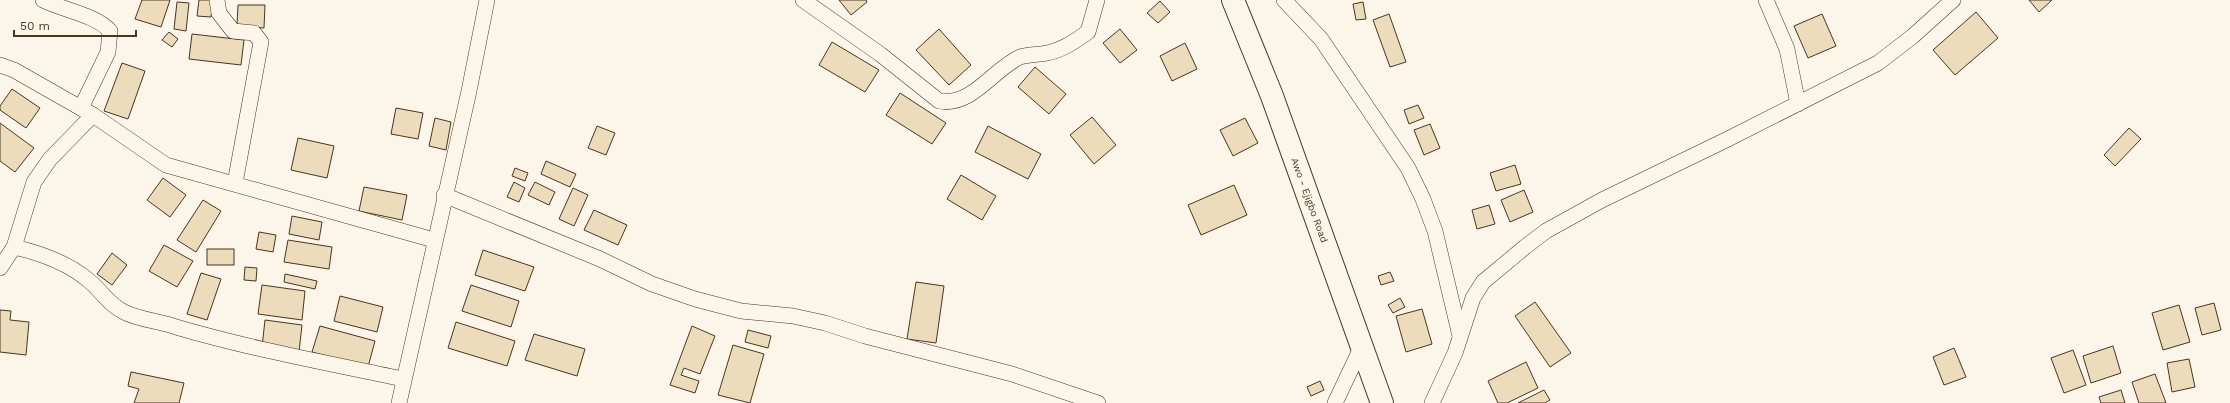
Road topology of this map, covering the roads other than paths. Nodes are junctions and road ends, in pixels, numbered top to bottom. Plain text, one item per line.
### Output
1 (43, 0) edge
2 (217, 0) edge
3 (487, 0) edge
4 (803, 0) edge
5 (1097, 0) edge
6 (1233, 0) edge
7 (1284, 0) edge
8 (1766, 0) edge
9 (1953, 0) edge
10 (0, 65) edge
11 (1798, 104) junction
12 (87, 111) junction
13 (235, 183) junction
14 (444, 195) junction
15 (434, 240) junction
16 (14, 247) junction
17 (0, 268) edge
18 (1460, 336) junction
19 (1362, 346) junction
20 (403, 379) junction
21 (399, 403) edge
22 (1098, 403) edge
23 (1335, 403) edge
24 (1382, 403) edge
25 (1432, 403) edge

1 - 12 street
2 - 13 street
3 - 14 street
4 - 5 street
6 - 19 main road, Awo - Ejigbo Road
7 - 18 street
8 - 11 street
9 - 11 street
10 - 12 street
11 - 18 street
12 - 13 street
12 - 16 street
13 - 15 street
14 - 15 street
14 - 22 street
15 - 20 street
16 - 17 street
16 - 20 street
18 - 25 street
19 - 23 street
19 - 24 main road, Awo - Ejigbo Road
20 - 21 street

